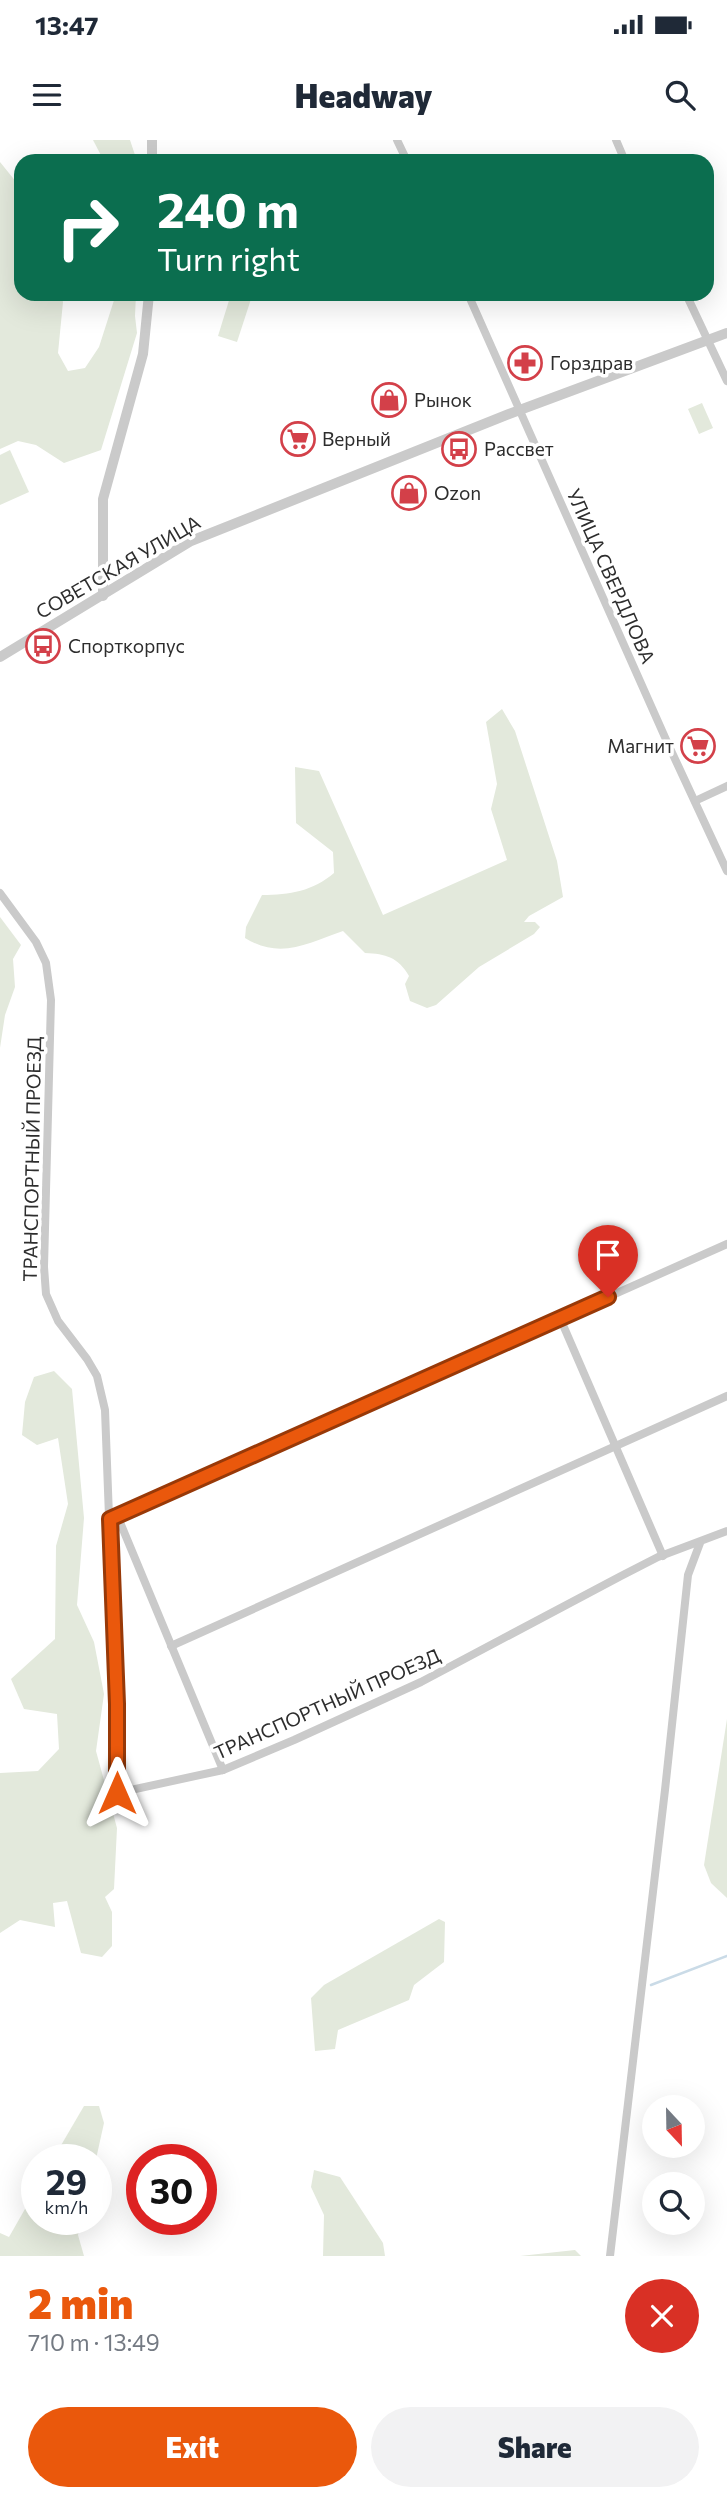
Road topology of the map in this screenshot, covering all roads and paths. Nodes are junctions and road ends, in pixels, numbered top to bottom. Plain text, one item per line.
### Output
1 (148, 301) edge
2 (471, 301) edge
3 (689, 301) edge
4 (727, 333) edge
5 (708, 341) junction
6 (727, 381) edge
7 (521, 410) junction
8 (103, 596) junction
9 (0, 657) edge
10 (727, 786) edge
11 (695, 801) junction
12 (727, 871) edge
13 (0, 893) edge
14 (727, 1244) edge
15 (560, 1318) junction
16 (727, 1396) edge
17 (617, 1446) junction
18 (114, 1517) junction
19 (727, 1531) edge
20 (700, 1543) junction
21 (663, 1556) junction
22 (171, 1646) junction
23 (223, 1770) junction
24 (610, 2256) edge

1 - 8 street
2 - 7 street, УЛИЦА СВЕРДЛОВА
3 - 5 street
4 - 5 street, СОВЕТСКАЯ УЛИЦА
5 - 6 street
5 - 7 street, СОВЕТСКАЯ УЛИЦА
7 - 8 street, СОВЕТСКАЯ УЛИЦА
7 - 11 street, УЛИЦА СВЕРДЛОВА
8 - 9 street, СОВЕТСКАЯ УЛИЦА
10 - 11 street
11 - 12 street, УЛИЦА СВЕРДЛОВА
13 - 18 street, ТРАНСПОРТНЫЙ ПРОЕЗД
14 - 15 street
15 - 17 street
15 - 18 street
16 - 17 street
17 - 21 street
17 - 22 street
18 - 22 street
18 - 23 street, ТРАНСПОРТНЫЙ ПРОЕЗД
19 - 20 street, ТРАНСПОРТНЫЙ ПРОЕЗД
20 - 21 street, ТРАНСПОРТНЫЙ ПРОЕЗД
20 - 24 street
21 - 23 street, ТРАНСПОРТНЫЙ ПРОЕЗД
22 - 23 street

